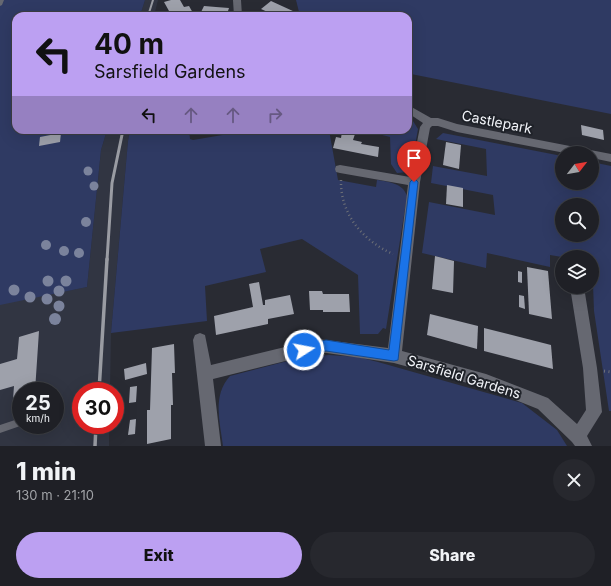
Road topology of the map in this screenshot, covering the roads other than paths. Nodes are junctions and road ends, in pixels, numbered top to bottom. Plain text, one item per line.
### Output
1 (2, 0) edge
2 (237, 0) edge
3 (0, 5) edge
4 (238, 12) edge
5 (412, 111) edge
6 (429, 122) junction
7 (555, 147) edge
8 (599, 155) edge
9 (611, 158) edge
10 (340, 169) road end
11 (414, 182) junction
12 (578, 294) edge
13 (200, 340) dead end
14 (394, 356) junction
15 (205, 374) junction
16 (12, 425) edge
17 (0, 429) edge
18 (581, 441) edge
19 (213, 446) edge

1 - 3 lane
2 - 4 street
5 - 6 street, Castlepark
6 - 7 street, Castlepark
6 - 11 street, Sarsfield Gardens
8 - 9 street
10 - 11 street
11 - 14 street, Sarsfield Gardens
12 - 18 street
13 - 15 street
14 - 15 street
14 - 18 street, Sarsfield Gardens
15 - 19 street
16 - 17 lane

